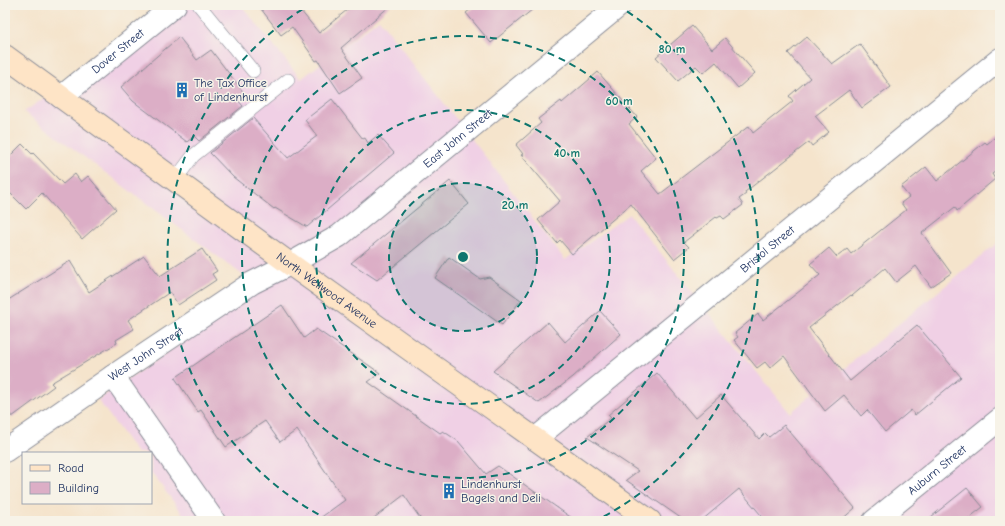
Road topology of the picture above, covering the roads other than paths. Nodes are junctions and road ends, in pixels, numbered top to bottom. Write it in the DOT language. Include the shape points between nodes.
graph roads {
  1 [pos="176,5"];
  2 [pos="199,5"];
  3 [pos="620,5"];
  4 [pos="5,56"];
  5 [pos="1000,59"];
  6 [pos="253,71"];
  7 [pos="288,80"];
  8 [pos="61,97"];
  9 [pos="174,180"];
  10 [pos="290,264"];
  11 [pos="113,376"];
  12 [pos="1000,419"];
  13 [pos="535,439"];
  14 [pos="7,445"];
  15 [pos="214,521"];
  16 [pos="650,521"];
  17 [pos="874,521"];
  1 -- 8 [label="street, Dover Street"];
  2 -- 6 [label="lane"];
  3 -- 10 [label="street, East John Street" via="339,236"];
  4 -- 8 [label="main road, North Wellwood Avenue"];
  5 -- 13 [label="street, Bristol Street"];
  7 -- 9 [label="lane" via="193,156"];
  8 -- 9 [label="main road, North Wellwood Avenue"];
  9 -- 10 [label="main road, North Wellwood Avenue"];
  10 -- 11 [label="street, West John Street" via="252,283"];
  10 -- 13 [label="main road, North Wellwood Avenue"];
  11 -- 14 [label="street, West John Street"];
  11 -- 15 [label="street"];
  12 -- 17 [label="street, Auburn Street"];
  13 -- 16 [label="main road, North Wellwood Avenue"];
}
